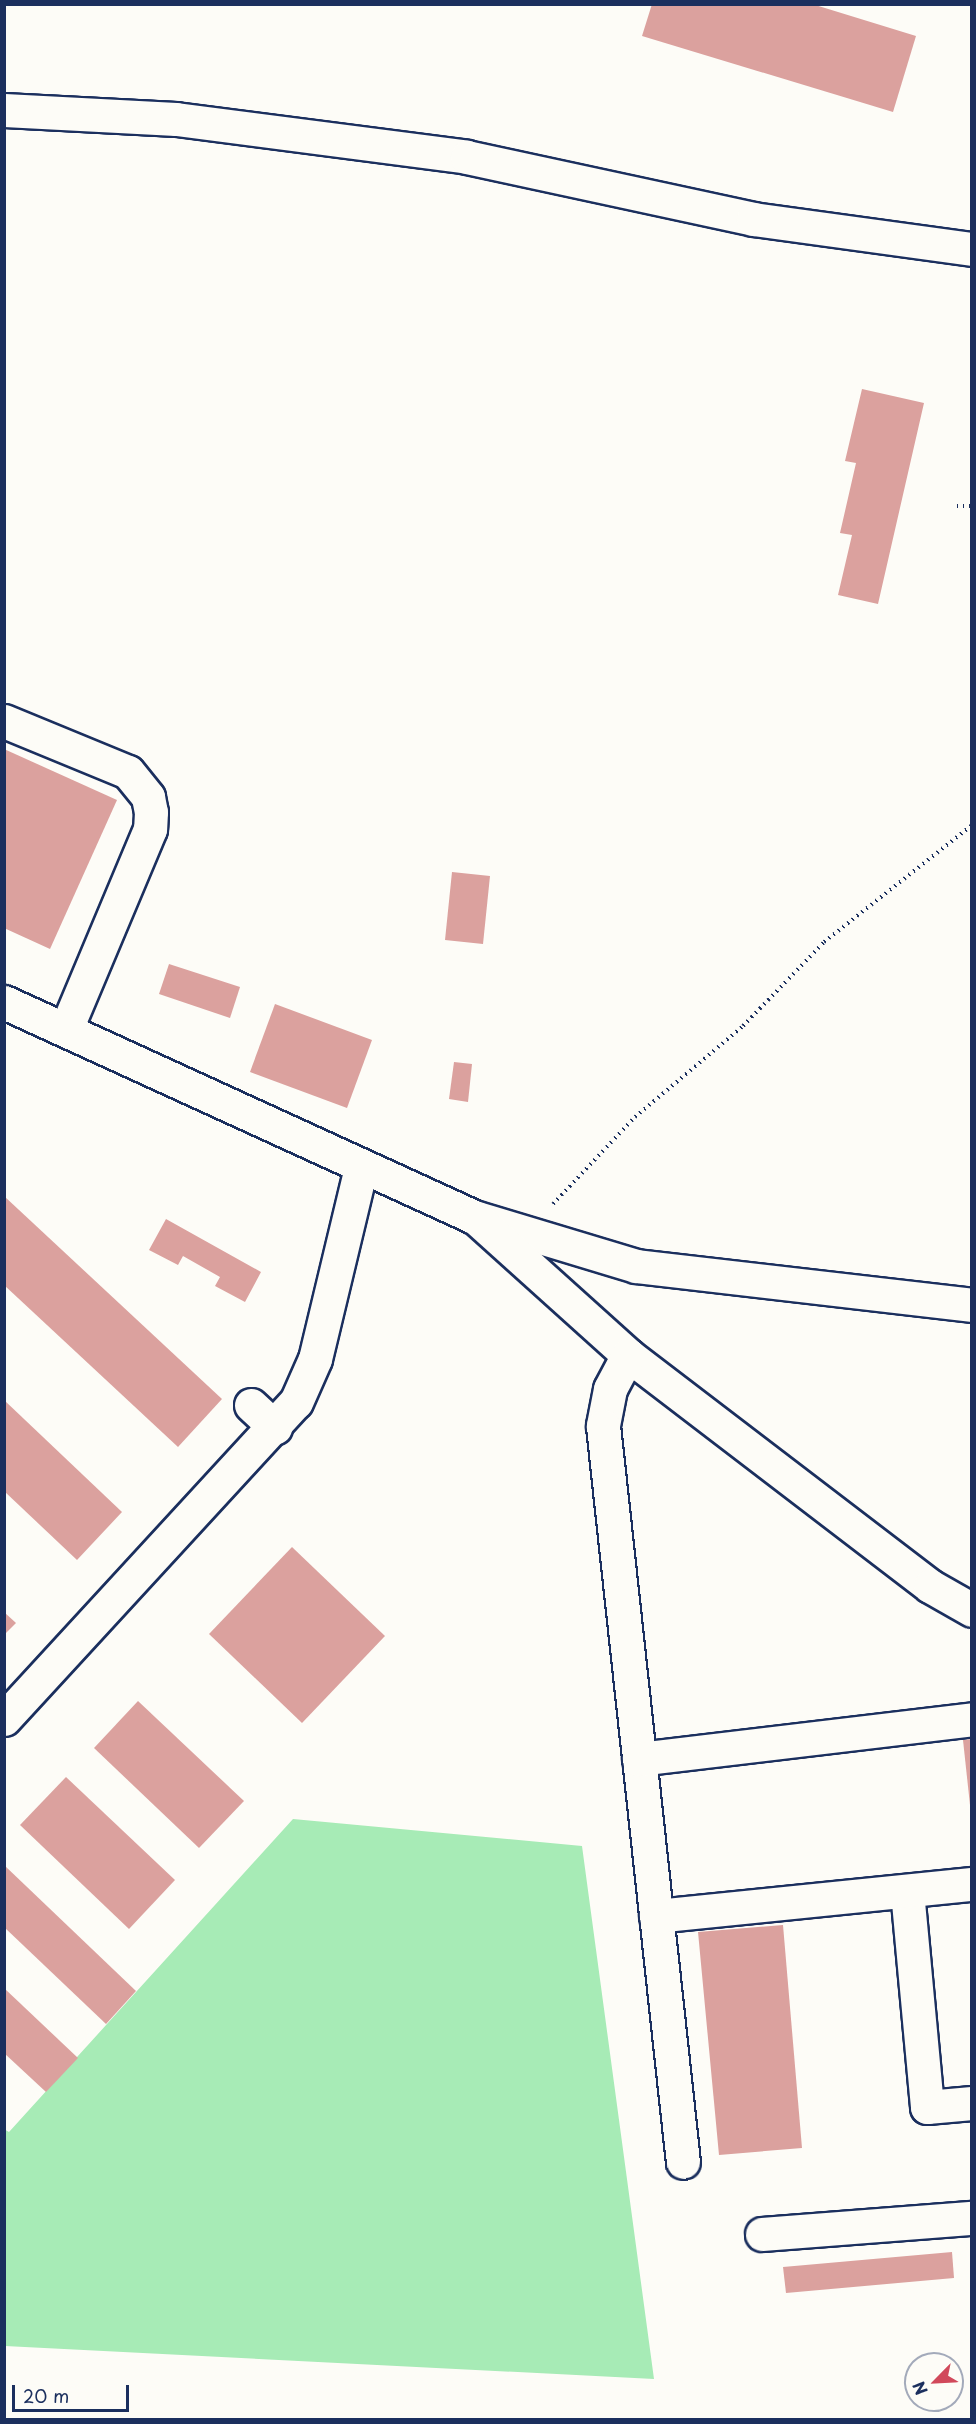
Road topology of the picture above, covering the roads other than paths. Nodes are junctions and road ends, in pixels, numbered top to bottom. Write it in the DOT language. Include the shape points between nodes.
graph roads {
  1 [pos="4,110"];
  2 [pos="972,249"];
  3 [pos="4,721"];
  4 [pos="4,1002"];
  5 [pos="66,1029"];
  6 [pos="361,1167"];
  7 [pos="474,1217"];
  8 [pos="972,1305"];
  9 [pos="628,1355"];
  10 [pos="251,1405"];
  11 [pos="275,1427"];
  12 [pos="972,1610"];
  13 [pos="4,1719"];
  14 [pos="972,1719"];
  15 [pos="639,1759"];
  16 [pos="972,1884"];
  17 [pos="907,1891"];
  18 [pos="656,1916"];
  19 [pos="972,2103"];
  20 [pos="683,2162"];
  21 [pos="972,2218"];
  22 [pos="762,2234"];
  1 -- 2 [label="street" via="176,119 467,157 753,219"];
  3 -- 5 [label="street" via="128,772 144,790 151,812 150,828"];
  4 -- 5 [label="street"];
  5 -- 6 [label="street"];
  6 -- 7 [label="street"];
  6 -- 11 [label="street" via="315,1359 296,1402"];
  7 -- 8 [label="street" via="531,1230 636,1266"];
  7 -- 9 [label="street"];
  9 -- 12 [label="street" via="930,1586"];
  9 -- 15 [label="street" via="610,1389 603,1426"];
  10 -- 11 [label="street"];
  11 -- 13 [label="street"];
  14 -- 15 [label="street"];
  15 -- 18 [label="street"];
  16 -- 17 [label="street"];
  17 -- 18 [label="street"];
  17 -- 19 [label="street" via="927,2107"];
  18 -- 20 [label="street"];
  21 -- 22 [label="street"];
}
